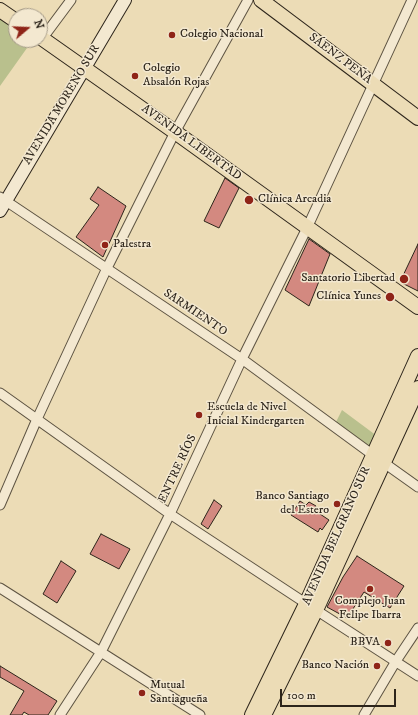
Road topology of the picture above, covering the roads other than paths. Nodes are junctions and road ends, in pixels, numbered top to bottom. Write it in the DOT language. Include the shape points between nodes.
graph roads {
  1 [pos="71,0"];
  2 [pos="125,0"];
  3 [pos="248,0"];
  4 [pos="262,0"];
  5 [pos="412,0"];
  6 [pos="48,29"];
  7 [pos="48,43"];
  8 [pos="84,68"];
  9 [pos="373,84"];
  10 [pos="418,118"];
  11 [pos="175,132"];
  12 [pos="2,203"];
  13 [pos="307,228"];
  14 [pos="107,268"];
  15 [pos="418,307"];
  16 [pos="418,356"];
  17 [pos="242,359"];
  18 [pos="418,388"];
  19 [pos="0,393"];
  20 [pos="37,419"];
  21 [pos="378,459"];
  22 [pos="418,487"];
  23 [pos="0,505"];
  24 [pos="170,514"];
  25 [pos="0,588"];
  26 [pos="311,607"];
  27 [pos="418,628"];
  28 [pos="101,652"];
  29 [pos="396,661"];
  30 [pos="418,676"];
  31 [pos="60,715"];
  32 [pos="200,715"];
  33 [pos="252,715"];
  34 [pos="264,715"];
  35 [pos="364,715"];
  1 -- 6 [label="street"];
  2 -- 8 [label="street, AVENIDA MORENO SUR"];
  3 -- 11 [label="street"];
  4 -- 9 [label="main road, SÁENZ PEÑA"];
  5 -- 9 [label="street, ENTRE RÍOS"];
  7 -- 8 [label="main road, AVENIDA LIBERTAD"];
  8 -- 11 [label="main road, AVENIDA LIBERTAD"];
  8 -- 12 [label="street, AVENIDA MORENO SUR"];
  9 -- 10 [label="main road, SÁENZ PEÑA"];
  9 -- 13 [label="street, ENTRE RÍOS"];
  11 -- 13 [label="main road, AVENIDA LIBERTAD"];
  11 -- 14 [label="street"];
  12 -- 14 [label="street, SARMIENTO"];
  13 -- 15 [label="main road, AVENIDA LIBERTAD"];
  13 -- 17 [label="street, ENTRE RÍOS"];
  14 -- 17 [label="street, SARMIENTO"];
  14 -- 20 [label="street"];
  16 -- 21 [label="main road, AVENIDA BELGRANO SUR"];
  17 -- 21 [label="street, SARMIENTO"];
  17 -- 24 [label="street, ENTRE RÍOS"];
  18 -- 21 [label="main road, AVENIDA BELGRANO SUR"];
  19 -- 20 [label="street"];
  20 -- 23 [label="street"];
  20 -- 24 [label="street"];
  21 -- 22 [label="street, SARMIENTO"];
  21 -- 26 [label="main road, AVENIDA BELGRANO SUR"];
  24 -- 26 [label="street"];
  24 -- 28 [label="street, ENTRE RÍOS"];
  25 -- 28 [label="street"];
  26 -- 29 [label="street"];
  26 -- 33 [label="main road, AVENIDA BELGRANO SUR"];
  26 -- 34 [label="main road, AVENIDA BELGRANO SUR"];
  27 -- 29 [label="street"];
  28 -- 31 [label="street, ENTRE RÍOS"];
  28 -- 32 [label="street"];
  29 -- 30 [label="street"];
  29 -- 35 [label="street"];
}
